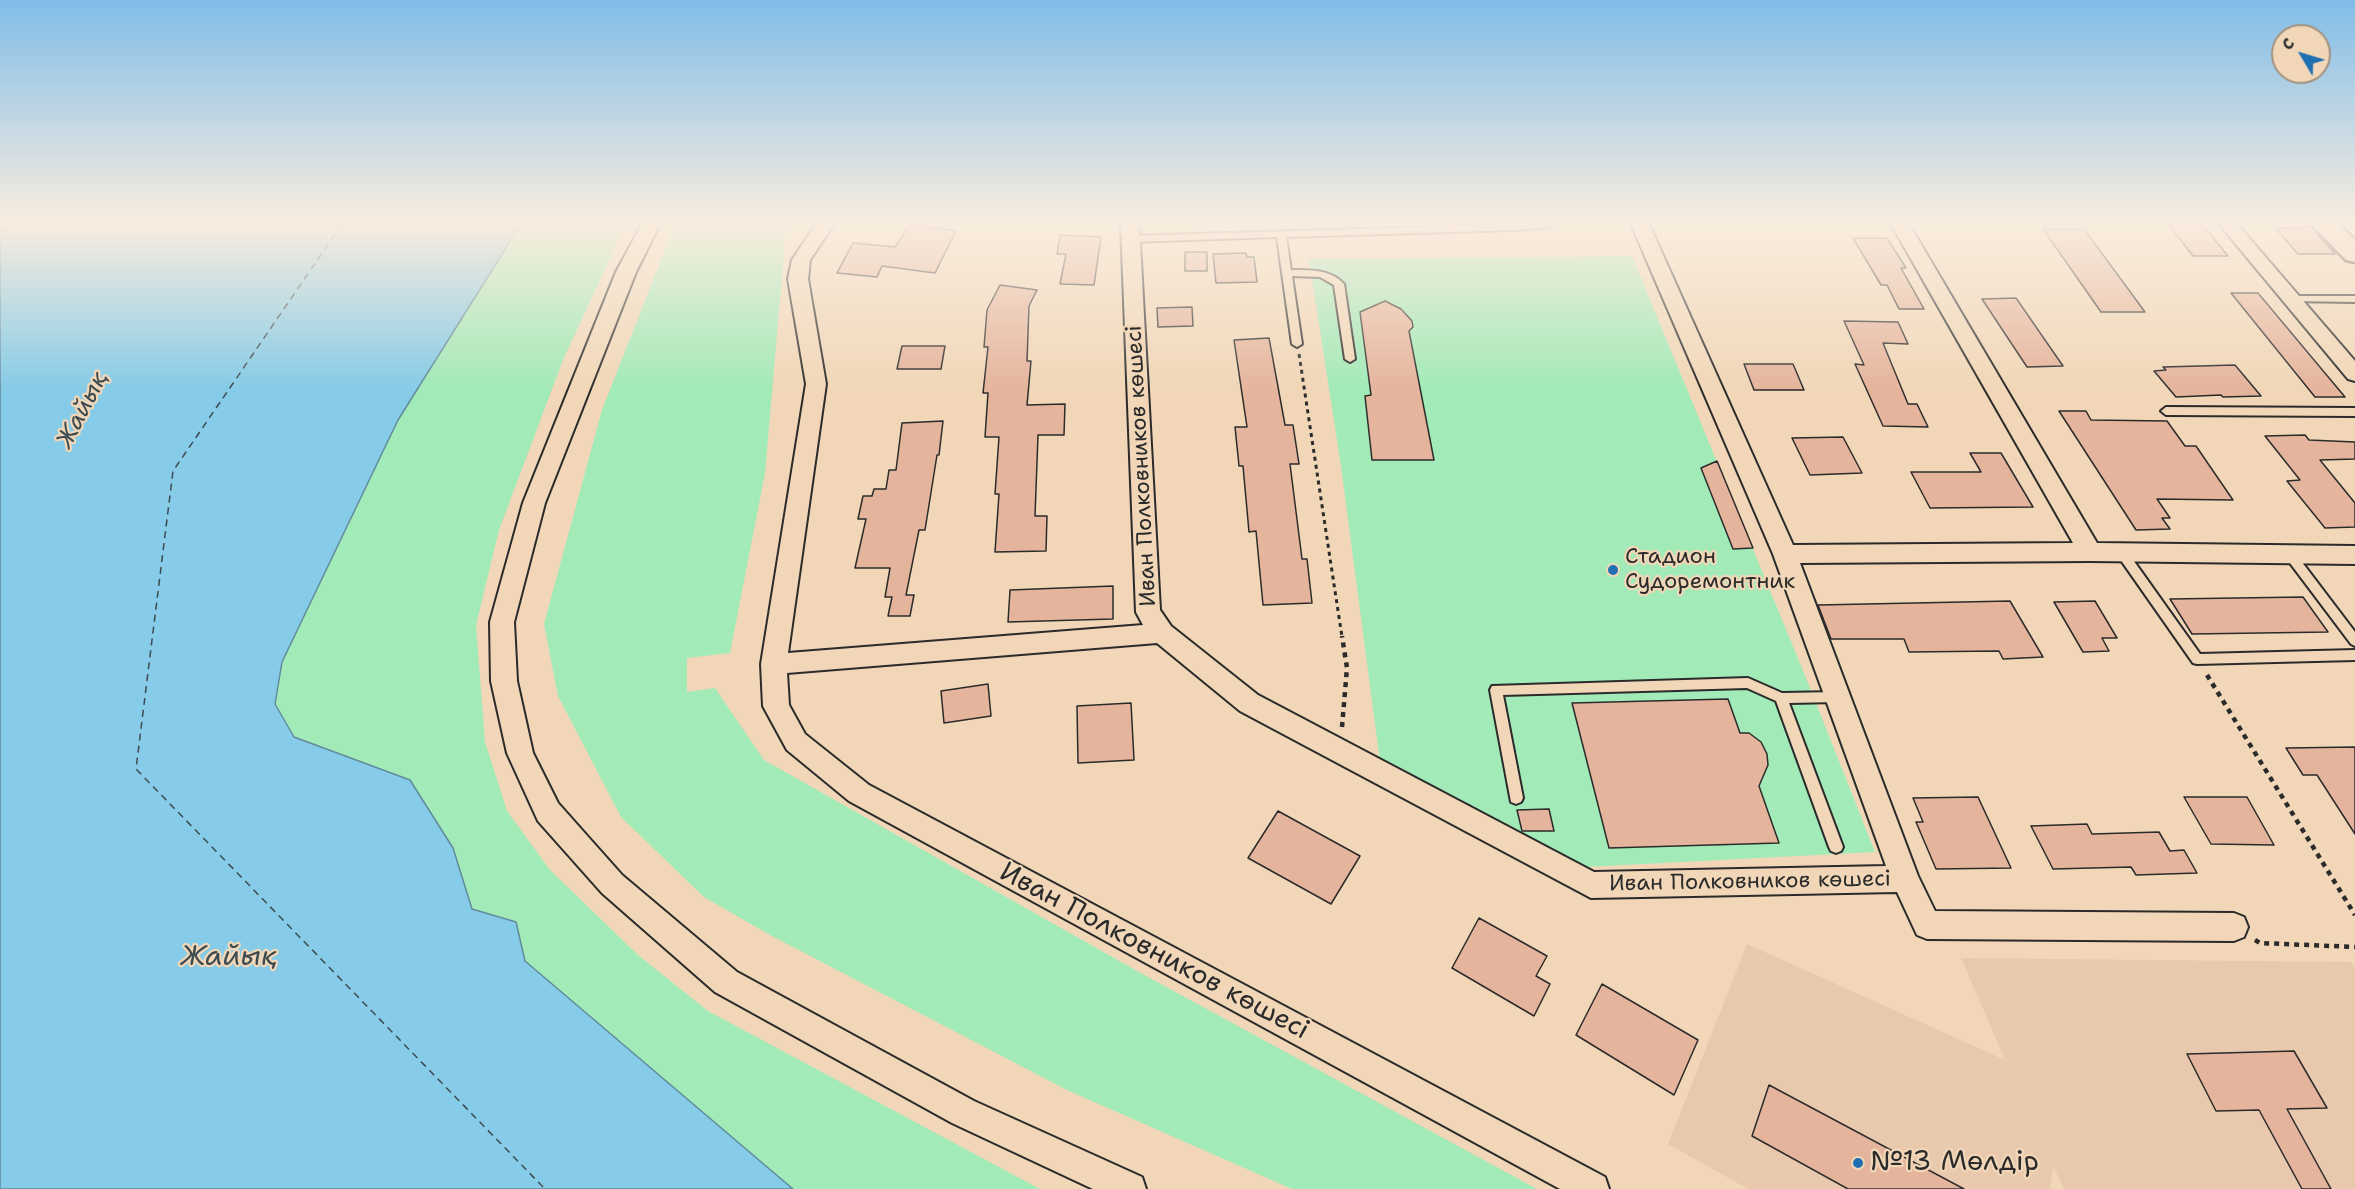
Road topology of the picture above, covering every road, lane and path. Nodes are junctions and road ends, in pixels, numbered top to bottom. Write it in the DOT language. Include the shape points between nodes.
graph roads {
  1 [pos="623,279"];
  2 [pos="798,279"];
  3 [pos="1132,279"];
  4 [pos="1289,279"];
  5 [pos="1334,279"];
  6 [pos="1664,279"];
  7 [pos="1932,279"];
  8 [pos="2275,279"];
  9 [pos="2291,299"];
  10 [pos="2355,299"];
  11 [pos="1297,344"];
  12 [pos="1350,359"];
  13 [pos="2355,374"];
  14 [pos="2166,411"];
  15 [pos="2355,412"];
  16 [pos="2090,552"];
  17 [pos="2122,553"];
  18 [pos="1785,554"];
  19 [pos="2355,555"];
  20 [pos="2291,556"];
  21 [pos="1162,633"];
  22 [pos="2355,641"];
  23 [pos="2355,655"];
  24 [pos="2197,659"];
  25 [pos="774,664"];
  26 [pos="1838,697"];
  27 [pos="1781,698"];
  28 [pos="1340,752"];
  29 [pos="1516,798"];
  30 [pos="1836,847"];
  31 [pos="1905,879"];
  32 [pos="2355,915"];
  33 [pos="2234,927"];
  34 [pos="2355,947"];
  35 [pos="1130,1189"];
  36 [pos="1593,1189"];
  1 -- 35 [label="street" via="534,503 502,622 504,681 520,753 548,812 612,884 726,982 963,1112"];
  2 -- 25 [label="street, Иван Полковников көшесі" via="816,384"];
  3 -- 21 [label="street, Иван Полковников көшесі" via="1148,612"];
  4 -- 11 [label="lane"];
  5 -- 12 [label="lane" via="1339,284"];
  6 -- 18 [label="street"];
  7 -- 16 [label="street"];
  8 -- 9 [label="street"];
  9 -- 10 [label="lane"];
  9 -- 13 [label="street"];
  11 -- 28 [label="path" via="1347,668"];
  14 -- 15 [label="lane"];
  16 -- 17 [label="street"];
  16 -- 18 [label="street"];
  17 -- 20 [label="street"];
  17 -- 24 [label="lane"];
  18 -- 26 [label="street"];
  19 -- 20 [label="street"];
  20 -- 22 [label="lane"];
  21 -- 25 [label="street, Иван Полковников көшесі"];
  21 -- 28 [label="street, Иван Полковников көшесі" via="1249,704"];
  23 -- 24 [label="lane"];
  24 -- 32 [label="path"];
  25 -- 36 [label="street, Иван Полковников көшесі" via="776,705 796,742 859,793"];
  26 -- 27 [label="lane"];
  26 -- 31 [label="street"];
  27 -- 29 [label="lane" via="1748,683 1496,690"];
  27 -- 30 [label="lane"];
  28 -- 31 [label="street, Иван Полковников көшесі" via="1591,885"];
  31 -- 33 [label="street" via="1927,925"];
  33 -- 34 [label="path" via="2260,943"];
}
